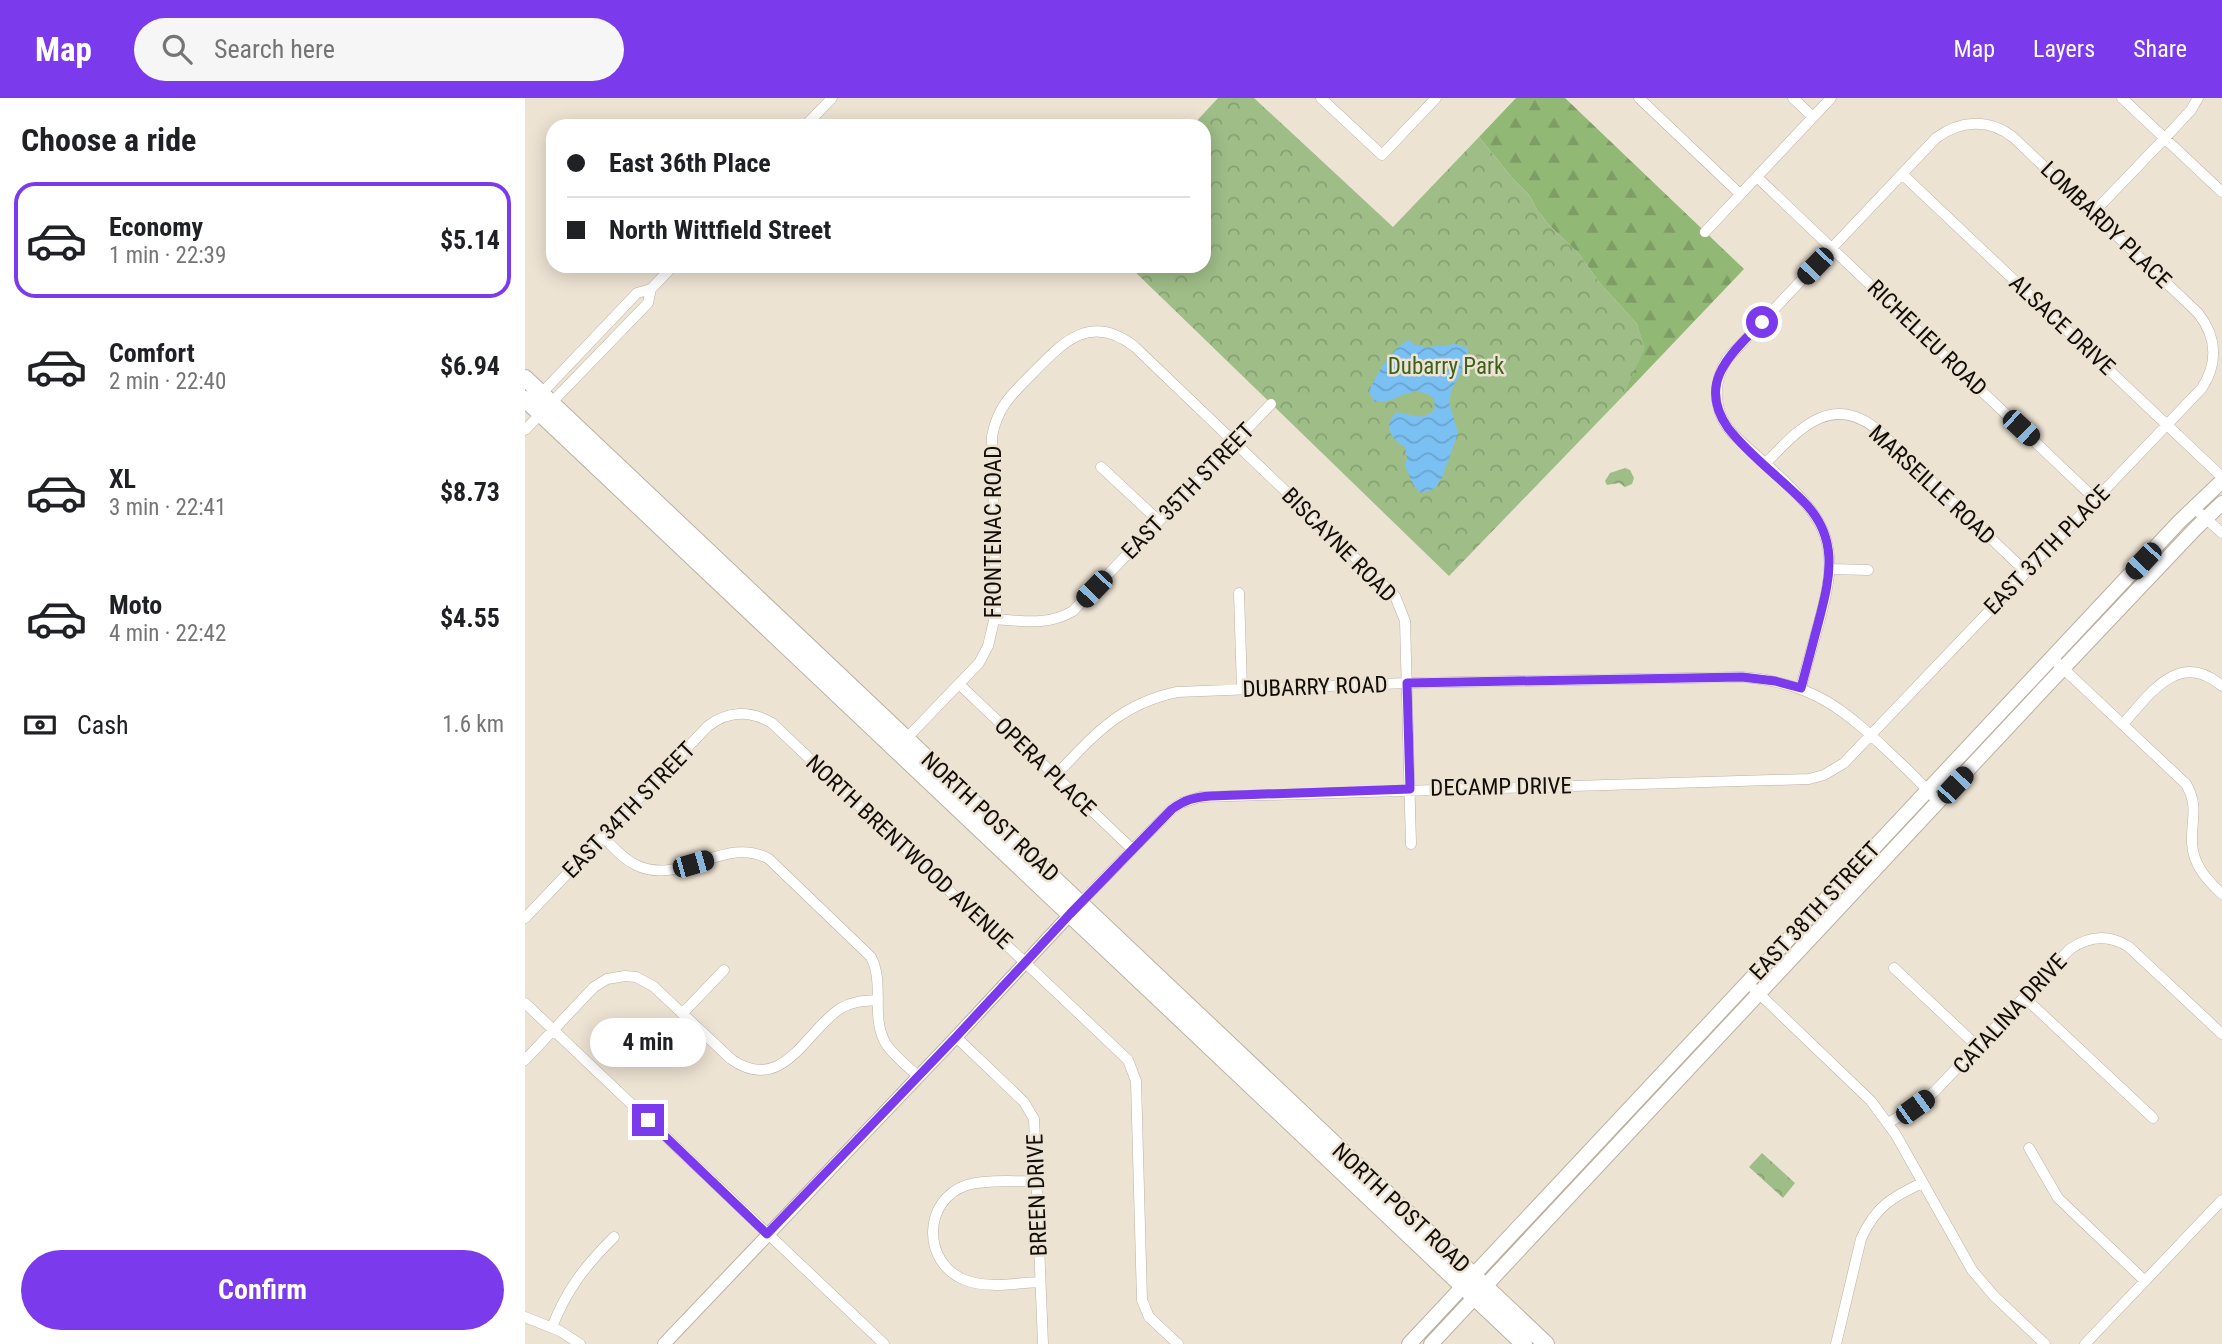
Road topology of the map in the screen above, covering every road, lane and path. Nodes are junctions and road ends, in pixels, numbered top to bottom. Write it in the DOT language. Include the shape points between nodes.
graph roads {
  1 [pos="832,98"];
  2 [pos="1321,98"];
  3 [pos="1436,98"];
  4 [pos="1639,98"];
  5 [pos="1793,98"];
  6 [pos="1831,98"];
  7 [pos="2122,98"];
  8 [pos="2198,98"];
  9 [pos="1813,117"];
  10 [pos="812,119"];
  11 [pos="2165,138"];
  12 [pos="1902,174"];
  13 [pos="1757,177"];
  14 [pos="2222,192"];
  15 [pos="1740,194"];
  16 [pos="2093,213"];
  17 [pos="1705,232"];
  18 [pos="1832,248"];
  19 [pos="666,273"];
  20 [pos="1098,332"];
  21 [pos="2213,360"];
  22 [pos="525,378"];
  23 [pos="536,404"];
  24 [pos="1271,404"];
  25 [pos="2167,425"];
  26 [pos="525,430"];
  27 [pos="1234,443"];
  28 [pos="1765,464"];
  29 [pos="1101,467"];
  30 [pos="2222,479"];
  31 [pos="2096,499"];
  32 [pos="2222,503"];
  33 [pos="2194,508"];
  34 [pos="2206,518"];
  35 [pos="1159,522"];
  36 [pos="2222,533"];
  37 [pos="1830,569"];
  38 [pos="1868,570"];
  39 [pos="2026,572"];
  40 [pos="1239,593"];
  41 [pos="995,619"];
  42 [pos="2052,658"];
  43 [pos="2063,669"];
  44 [pos="1407,683"];
  45 [pos="959,684"];
  46 [pos="2222,686"];
  47 [pos="1801,688"];
  48 [pos="1242,689"];
  49 [pos="740,713"];
  50 [pos="2123,724"];
  51 [pos="1871,735"];
  52 [pos="901,744"];
  53 [pos="1055,776"];
  54 [pos="1410,789"];
  55 [pos="1933,796"];
  56 [pos="603,837"];
  57 [pos="1411,844"];
  58 [pos="1132,849"];
  59 [pos="2222,894"];
  60 [pos="1075,908"];
  61 [pos="525,918"];
  62 [pos="1025,962"];
  63 [pos="1894,968"];
  64 [pos="724,970"];
  65 [pos="1748,983"];
  66 [pos="1759,993"];
  67 [pos="2024,997"];
  68 [pos="878,1000"];
  69 [pos="525,1003"];
  70 [pos="683,1013"];
  71 [pos="553,1030"];
  72 [pos="2222,1034"];
  73 [pos="956,1037"];
  74 [pos="1978,1047"];
  75 [pos="525,1060"];
  76 [pos="918,1076"];
  77 [pos="2153,1118"];
  78 [pos="1888,1123"];
  79 [pos="2029,1148"];
  80 [pos="1037,1181"];
  81 [pos="1922,1182"];
  82 [pos="2222,1200"];
  83 [pos="767,1234"];
  84 [pos="614,1237"];
  85 [pos="2145,1281"];
  86 [pos="1040,1282"];
  87 [pos="1474,1286"];
  88 [pos="525,1317"];
  89 [pos="552,1327"];
  90 [pos="580,1344"];
  91 [pos="664,1344"];
  92 [pos="884,1344"];
  93 [pos="1043,1344"];
  94 [pos="1178,1344"];
  95 [pos="1409,1344"];
  96 [pos="1430,1344"];
  97 [pos="1524,1344"];
  98 [pos="1546,1344"];
  99 [pos="1836,1344"];
  100 [pos="2045,1344"];
  101 [pos="2085,1344"];
  1 -- 10 [label="street"];
  2 -- 3 [label="street" via="1382,155"];
  4 -- 15 [label="street"];
  5 -- 9 [label="street"];
  6 -- 9 [label="street"];
  7 -- 11 [label="street"];
  8 -- 11 [label="street"];
  9 -- 13 [label="street"];
  11 -- 14 [label="street"];
  11 -- 16 [label="street"];
  12 -- 16 [label="street, LOMBARDY PLACE" via="1935,138 1966,124 1985,124 2010,135"];
  12 -- 18 [label="street"];
  12 -- 25 [label="street, ALSACE DRIVE"];
  13 -- 15 [label="street"];
  13 -- 18 [label="street, RICHELIEU ROAD"];
  15 -- 17 [label="street"];
  16 -- 21 [label="street, LOMBARDY PLACE" via="2198,313 2210,333"];
  18 -- 28 [label="street" via="1721,368 1717,407 1733,434"];
  18 -- 31 [label="street, RICHELIEU ROAD"];
  19 -- 23 [label="street" via="651,289 637,293"];
  20 -- 27 [label="street, BISCAYNE ROAD" via="1131,345"];
  20 -- 41 [label="street, FRONTENAC ROAD" via="1078,335 1061,345 1006,401 996,418 992,436"];
  21 -- 25 [label="street, EAST 37TH PLACE" via="2204,385"];
  22 -- 23 [label="main road, NORTH POST ROAD"];
  23 -- 26 [label="street"];
  23 -- 52 [label="main road, NORTH POST ROAD"];
  24 -- 27 [label="street, EAST 35TH STREET"];
  25 -- 30 [label="street, ALSACE DRIVE"];
  25 -- 31 [label="street, EAST 37TH PLACE"];
  27 -- 35 [label="street, EAST 35TH STREET"];
  27 -- 44 [label="street, BISCAYNE ROAD" via="1399,602 1405,621"];
  28 -- 37 [label="street" via="1817,518 1829,547"];
  28 -- 39 [label="street, MARSEILLE ROAD" via="1812,420 1835,415 1861,419"];
  29 -- 35 [label="street"];
  30 -- 33 [label="main road, EAST 38TH STREET"];
  31 -- 39 [label="street, EAST 37TH PLACE"];
  32 -- 34 [label="main road, EAST 38TH STREET"];
  33 -- 34 [label="street"];
  33 -- 42 [label="main road, EAST 38TH STREET"];
  34 -- 36 [label="street"];
  34 -- 43 [label="main road, EAST 38TH STREET"];
  35 -- 41 [label="street, EAST 35TH STREET" via="1069,613 1040,622"];
  37 -- 38 [label="street"];
  37 -- 47 [label="street"];
  39 -- 51 [label="street, EAST 37TH PLACE"];
  40 -- 48 [label="street"];
  41 -- 45 [label="street, FRONTENAC ROAD" via="983,656"];
  42 -- 43 [label="street"];
  42 -- 55 [label="main road, EAST 38TH STREET"];
  43 -- 50 [label="street"];
  43 -- 55 [label="main road, EAST 38TH STREET"];
  44 -- 47 [label="street, DUBARRY ROAD" via="1742,677"];
  44 -- 48 [label="street, DUBARRY ROAD"];
  44 -- 54 [label="street, BISCAYNE ROAD"];
  45 -- 52 [label="street, FRONTENAC ROAD"];
  45 -- 53 [label="street, OPERA PLACE"];
  46 -- 50 [label="street" via="2201,674 2171,676"];
  47 -- 51 [label="street, DUBARRY ROAD" via="1835,705"];
  48 -- 53 [label="street, DUBARRY ROAD" via="1177,692 1140,703 1099,730"];
  49 -- 56 [label="street, EAST 34TH STREET" via="708,726"];
  49 -- 62 [label="street, NORTH BRENTWOOD AVENUE" via="775,726"];
  50 -- 59 [label="street" via="2186,784 2195,806 2195,857 2205,878"];
  51 -- 54 [label="street, DECAMP DRIVE" via="1841,766 1809,779"];
  51 -- 55 [label="street, DUBARRY ROAD"];
  52 -- 60 [label="main road, NORTH POST ROAD"];
  53 -- 58 [label="street, OPERA PLACE"];
  54 -- 57 [label="street, BISCAYNE ROAD"];
  54 -- 58 [label="street, DECAMP DRIVE" via="1192,798 1172,809"];
  55 -- 65 [label="main road, EAST 38TH STREET"];
  55 -- 66 [label="main road, EAST 38TH STREET"];
  56 -- 61 [label="street, EAST 34TH STREET"];
  56 -- 68 [label="street" via="629,861 653,871 738,851 766,857 869,953 877,974"];
  58 -- 60 [label="street, DECAMP DRIVE"];
  60 -- 62 [label="street"];
  60 -- 87 [label="main road, NORTH POST ROAD"];
  62 -- 73 [label="street"];
  62 -- 94 [label="street, NORTH BRENTWOOD AVENUE" via="1123,1054 1133,1070 1142,1300 1150,1317"];
  63 -- 74 [label="street"];
  64 -- 70 [label="street"];
  65 -- 66 [label="street"];
  65 -- 87 [label="main road, EAST 38TH STREET"];
  66 -- 78 [label="street" via="1858,1086"];
  66 -- 87 [label="main road, EAST 38TH STREET"];
  67 -- 72 [label="street, CATALINA DRIVE" via="2070,949 2087,940 2111,938 2129,947"];
  67 -- 74 [label="street, CATALINA DRIVE"];
  67 -- 77 [label="street"];
  68 -- 70 [label="street" via="841,1008 791,1058 764,1070 734,1061"];
  68 -- 76 [label="street" via="885,1042"];
  69 -- 71 [label="street"];
  70 -- 71 [label="street" via="653,986 636,977 618,976 600,983"];
  71 -- 75 [label="street"];
  71 -- 83 [label="street"];
  73 -- 76 [label="street"];
  73 -- 80 [label="street, BREEN DRIVE" via="1030,1110"];
  74 -- 78 [label="street, CATALINA DRIVE" via="1927,1098"];
  76 -- 83 [label="street"];
  78 -- 81 [label="street"];
  79 -- 85 [label="street" via="2058,1198"];
  80 -- 86 [label="street, BREEN DRIVE"];
  80 -- 86 [label="street" via="964,1186 941,1204 932,1233 941,1261 965,1280"];
  81 -- 99 [label="street" via="1888,1201 1866,1228"];
  81 -- 100 [label="street" via="1976,1276"];
  82 -- 85 [label="street"];
  83 -- 91 [label="street"];
  83 -- 92 [label="street"];
  84 -- 89 [label="street" via="583,1269"];
  85 -- 101 [label="street"];
  86 -- 93 [label="street, BREEN DRIVE"];
  87 -- 95 [label="main road, EAST 38TH STREET"];
  87 -- 96 [label="main road, EAST 38TH STREET"];
  87 -- 97 [label="main road, NORTH POST ROAD"];
  87 -- 98 [label="main road, NORTH POST ROAD"];
  88 -- 89 [label="street"];
  89 -- 90 [label="street"];
}
